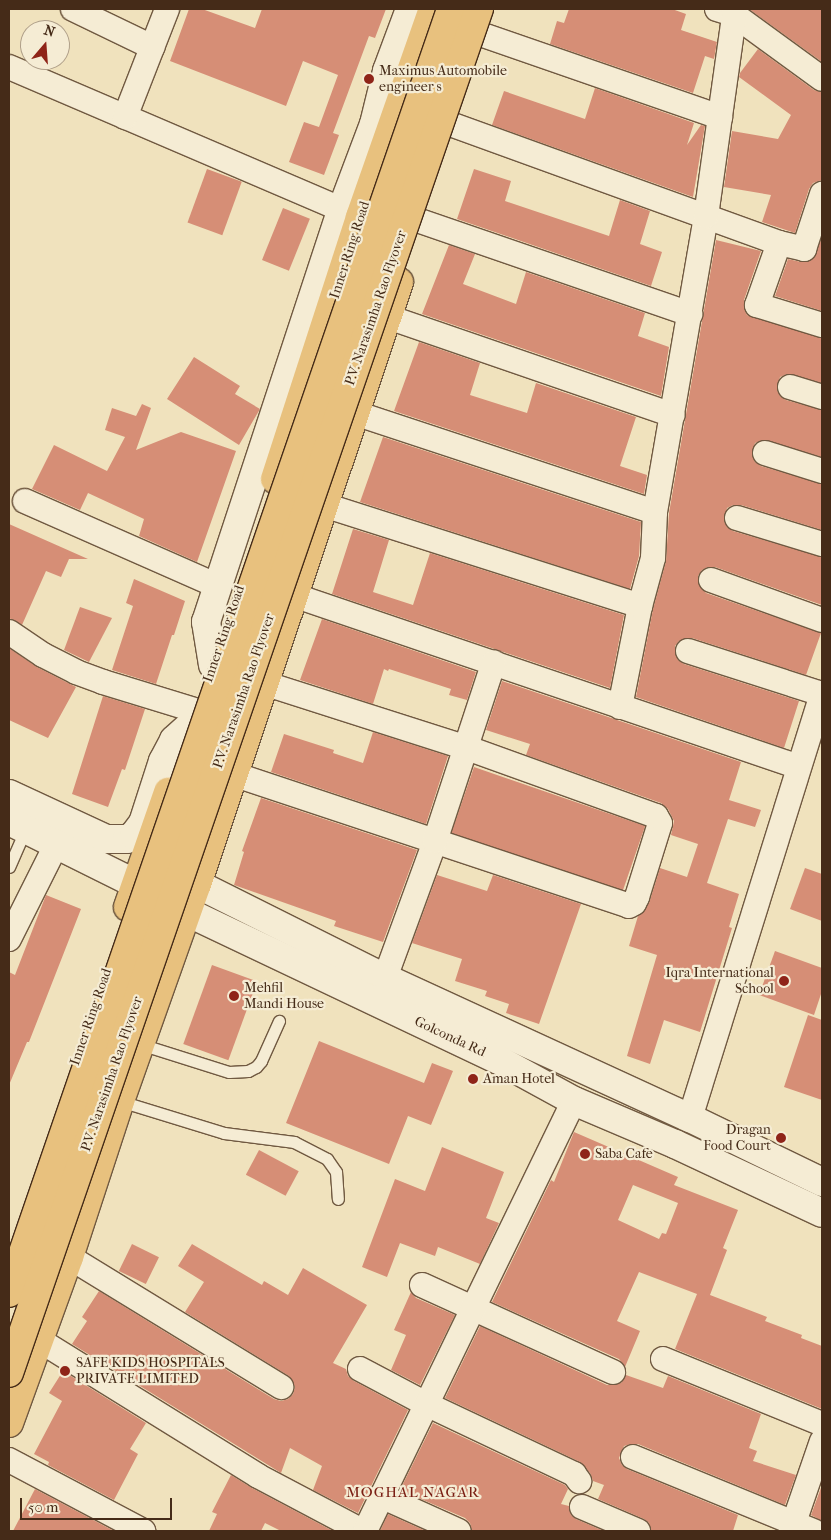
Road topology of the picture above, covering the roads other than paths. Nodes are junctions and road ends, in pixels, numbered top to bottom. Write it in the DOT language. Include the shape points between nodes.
graph roads {
  1 [pos="73,9"];
  2 [pos="167,9"];
  3 [pos="410,9"];
  4 [pos="433,9"];
  5 [pos="451,9"];
  6 [pos="492,9"];
  7 [pos="728,11"];
  8 [pos="481,22"];
  9 [pos="152,47"];
  10 [pos="9,66"];
  11 [pos="822,79"];
  12 [pos="125,117"];
  13 [pos="720,118"];
  14 [pos="452,125"];
  15 [pos="821,201"];
  16 [pos="351,213"];
  17 [pos="706,216"];
  18 [pos="420,221"];
  19 [pos="779,243"];
  20 [pos="690,314"];
  21 [pos="388,316"];
  22 [pos="822,325"];
  23 [pos="790,387"];
  24 [pos="822,397"];
  25 [pos="355,413"];
  26 [pos="673,415"];
  27 [pos="765,453"];
  28 [pos="822,471"];
  29 [pos="25,501"];
  30 [pos="324,505"];
  31 [pos="655,512"];
  32 [pos="737,518"];
  33 [pos="822,544"];
  34 [pos="711,580"];
  35 [pos="218,586"];
  36 [pos="293,595"];
  37 [pos="640,606"];
  38 [pos="822,620"];
  39 [pos="9,632"];
  40 [pos="688,651"];
  41 [pos="494,662"];
  42 [pos="213,665"];
  43 [pos="263,683"];
  44 [pos="822,694"];
  45 [pos="620,707"];
  46 [pos="195,717"];
  47 [pos="467,748"];
  48 [pos="799,767"];
  49 [pos="232,774"];
  50 [pos="9,794"];
  51 [pos="17,824"];
  52 [pos="435,841"];
  53 [pos="57,843"];
  54 [pos="9,866"];
  55 [pos="136,884"];
  56 [pos="197,884"];
  57 [pos="187,912"];
  58 [pos="9,939"];
  59 [pos="385,978"];
  60 [pos="279,1021"];
  61 [pos="138,1052"];
  62 [pos="66,1091"];
  63 [pos="574,1101"];
  64 [pos="118,1108"];
  65 [pos="690,1118"];
  66 [pos="822,1182"];
  67 [pos="338,1198"];
  68 [pos="822,1213"];
  69 [pos="69,1257"];
  70 [pos="9,1258"];
  71 [pos="422,1284"];
  72 [pos="9,1292"];
  73 [pos="472,1310"];
  74 [pos="39,1340"];
  75 [pos="663,1359"];
  76 [pos="360,1369"];
  77 [pos="613,1372"];
  78 [pos="9,1373"];
  79 [pos="280,1387"];
  80 [pos="426,1404"];
  81 [pos="9,1423"];
  82 [pos="822,1424"];
  83 [pos="822,1442"];
  84 [pos="633,1457"];
  85 [pos="9,1460"];
  86 [pos="579,1481"];
  87 [pos="381,1496"];
  88 [pos="582,1507"];
  89 [pos="799,1529"];
  90 [pos="143,1531"];
  91 [pos="363,1531"];
  92 [pos="459,1531"];
  93 [pos="638,1531"];
  1 -- 9 [label="street"];
  2 -- 9 [label="street"];
  3 -- 16 [label="main road" via="387,71"];
  4 -- 16 [label="main road, Inner Ring Road"];
  5 -- 72 [label="main road, P.V. Narasimha Rao Flyover, bridge"];
  6 -- 8 [label="main road"];
  7 -- 11 [label="street"];
  7 -- 13 [label="street"];
  8 -- 13 [label="street"];
  8 -- 14 [label="main road"];
  8 -- 78 [label="main road, P.V. Narasimha Rao Flyover, bridge"];
  9 -- 12 [label="street"];
  10 -- 12 [label="street"];
  12 -- 16 [label="street"];
  13 -- 17 [label="street"];
  14 -- 17 [label="street"];
  14 -- 18 [label="main road"];
  15 -- 19 [label="street" via="804,249"];
  16 -- 35 [label="main road"];
  16 -- 42 [label="main road, Inner Ring Road"];
  17 -- 19 [label="street"];
  17 -- 20 [label="street"];
  18 -- 20 [label="street"];
  18 -- 21 [label="main road"];
  19 -- 22 [label="street" via="756,305"];
  20 -- 26 [label="street"];
  21 -- 25 [label="main road"];
  21 -- 26 [label="street"];
  23 -- 24 [label="street"];
  25 -- 30 [label="main road"];
  25 -- 31 [label="street"];
  26 -- 31 [label="street"];
  27 -- 28 [label="street"];
  29 -- 35 [label="street"];
  30 -- 36 [label="main road"];
  30 -- 37 [label="street"];
  31 -- 37 [label="street" via="653,558"];
  32 -- 33 [label="street"];
  34 -- 38 [label="street"];
  35 -- 42 [label="main road" via="206,622"];
  36 -- 41 [label="street"];
  36 -- 43 [label="main road"];
  37 -- 45 [label="street"];
  39 -- 46 [label="street" via="76,672"];
  40 -- 44 [label="street"];
  41 -- 45 [label="street"];
  41 -- 47 [label="street"];
  42 -- 46 [label="main road, Inner Ring Road"];
  43 -- 47 [label="street"];
  43 -- 49 [label="main road"];
  44 -- 48 [label="street"];
  45 -- 48 [label="street"];
  46 -- 50 [label="main road" via="174,740 163,761 143,823 127,839 106,839"];
  46 -- 55 [label="main road, Inner Ring Road"];
  47 -- 52 [label="street"];
  47 -- 52 [label="street" via="656,816 660,823 637,897 628,906"];
  48 -- 65 [label="street"];
  49 -- 52 [label="street"];
  49 -- 56 [label="main road"];
  51 -- 53 [label="main road"];
  51 -- 54 [label="lane"];
  52 -- 59 [label="street"];
  53 -- 55 [label="main road"];
  53 -- 58 [label="street"];
  55 -- 62 [label="main road, Inner Ring Road"];
  56 -- 57 [label="main road"];
  56 -- 59 [label="main road, Golconda Rd"];
  57 -- 61 [label="main road"];
  57 -- 63 [label="main road, Golconda Rd" via="499,1060"];
  59 -- 65 [label="main road, Golconda Rd"];
  60 -- 61 [label="lane" via="261,1060 248,1072 229,1072"];
  61 -- 64 [label="main road"];
  62 -- 64 [label="main road"];
  62 -- 70 [label="main road, Inner Ring Road"];
  63 -- 68 [label="main road, Golconda Rd"];
  63 -- 73 [label="street"];
  64 -- 67 [label="lane" via="224,1133 294,1142 326,1159 336,1172"];
  64 -- 69 [label="main road"];
  65 -- 66 [label="main road, Golconda Rd"];
  69 -- 74 [label="main road"];
  69 -- 79 [label="street"];
  71 -- 73 [label="street"];
  73 -- 77 [label="street"];
  73 -- 80 [label="street"];
  74 -- 81 [label="main road"];
  74 -- 91 [label="street" via="258,1476"];
  75 -- 82 [label="street"];
  76 -- 80 [label="street"];
  80 -- 86 [label="street" via="574,1474"];
  80 -- 87 [label="street"];
  83 -- 89 [label="street"];
  84 -- 89 [label="street"];
  85 -- 90 [label="street"];
  87 -- 91 [label="street"];
  87 -- 92 [label="street"];
  88 -- 93 [label="street"];
}
